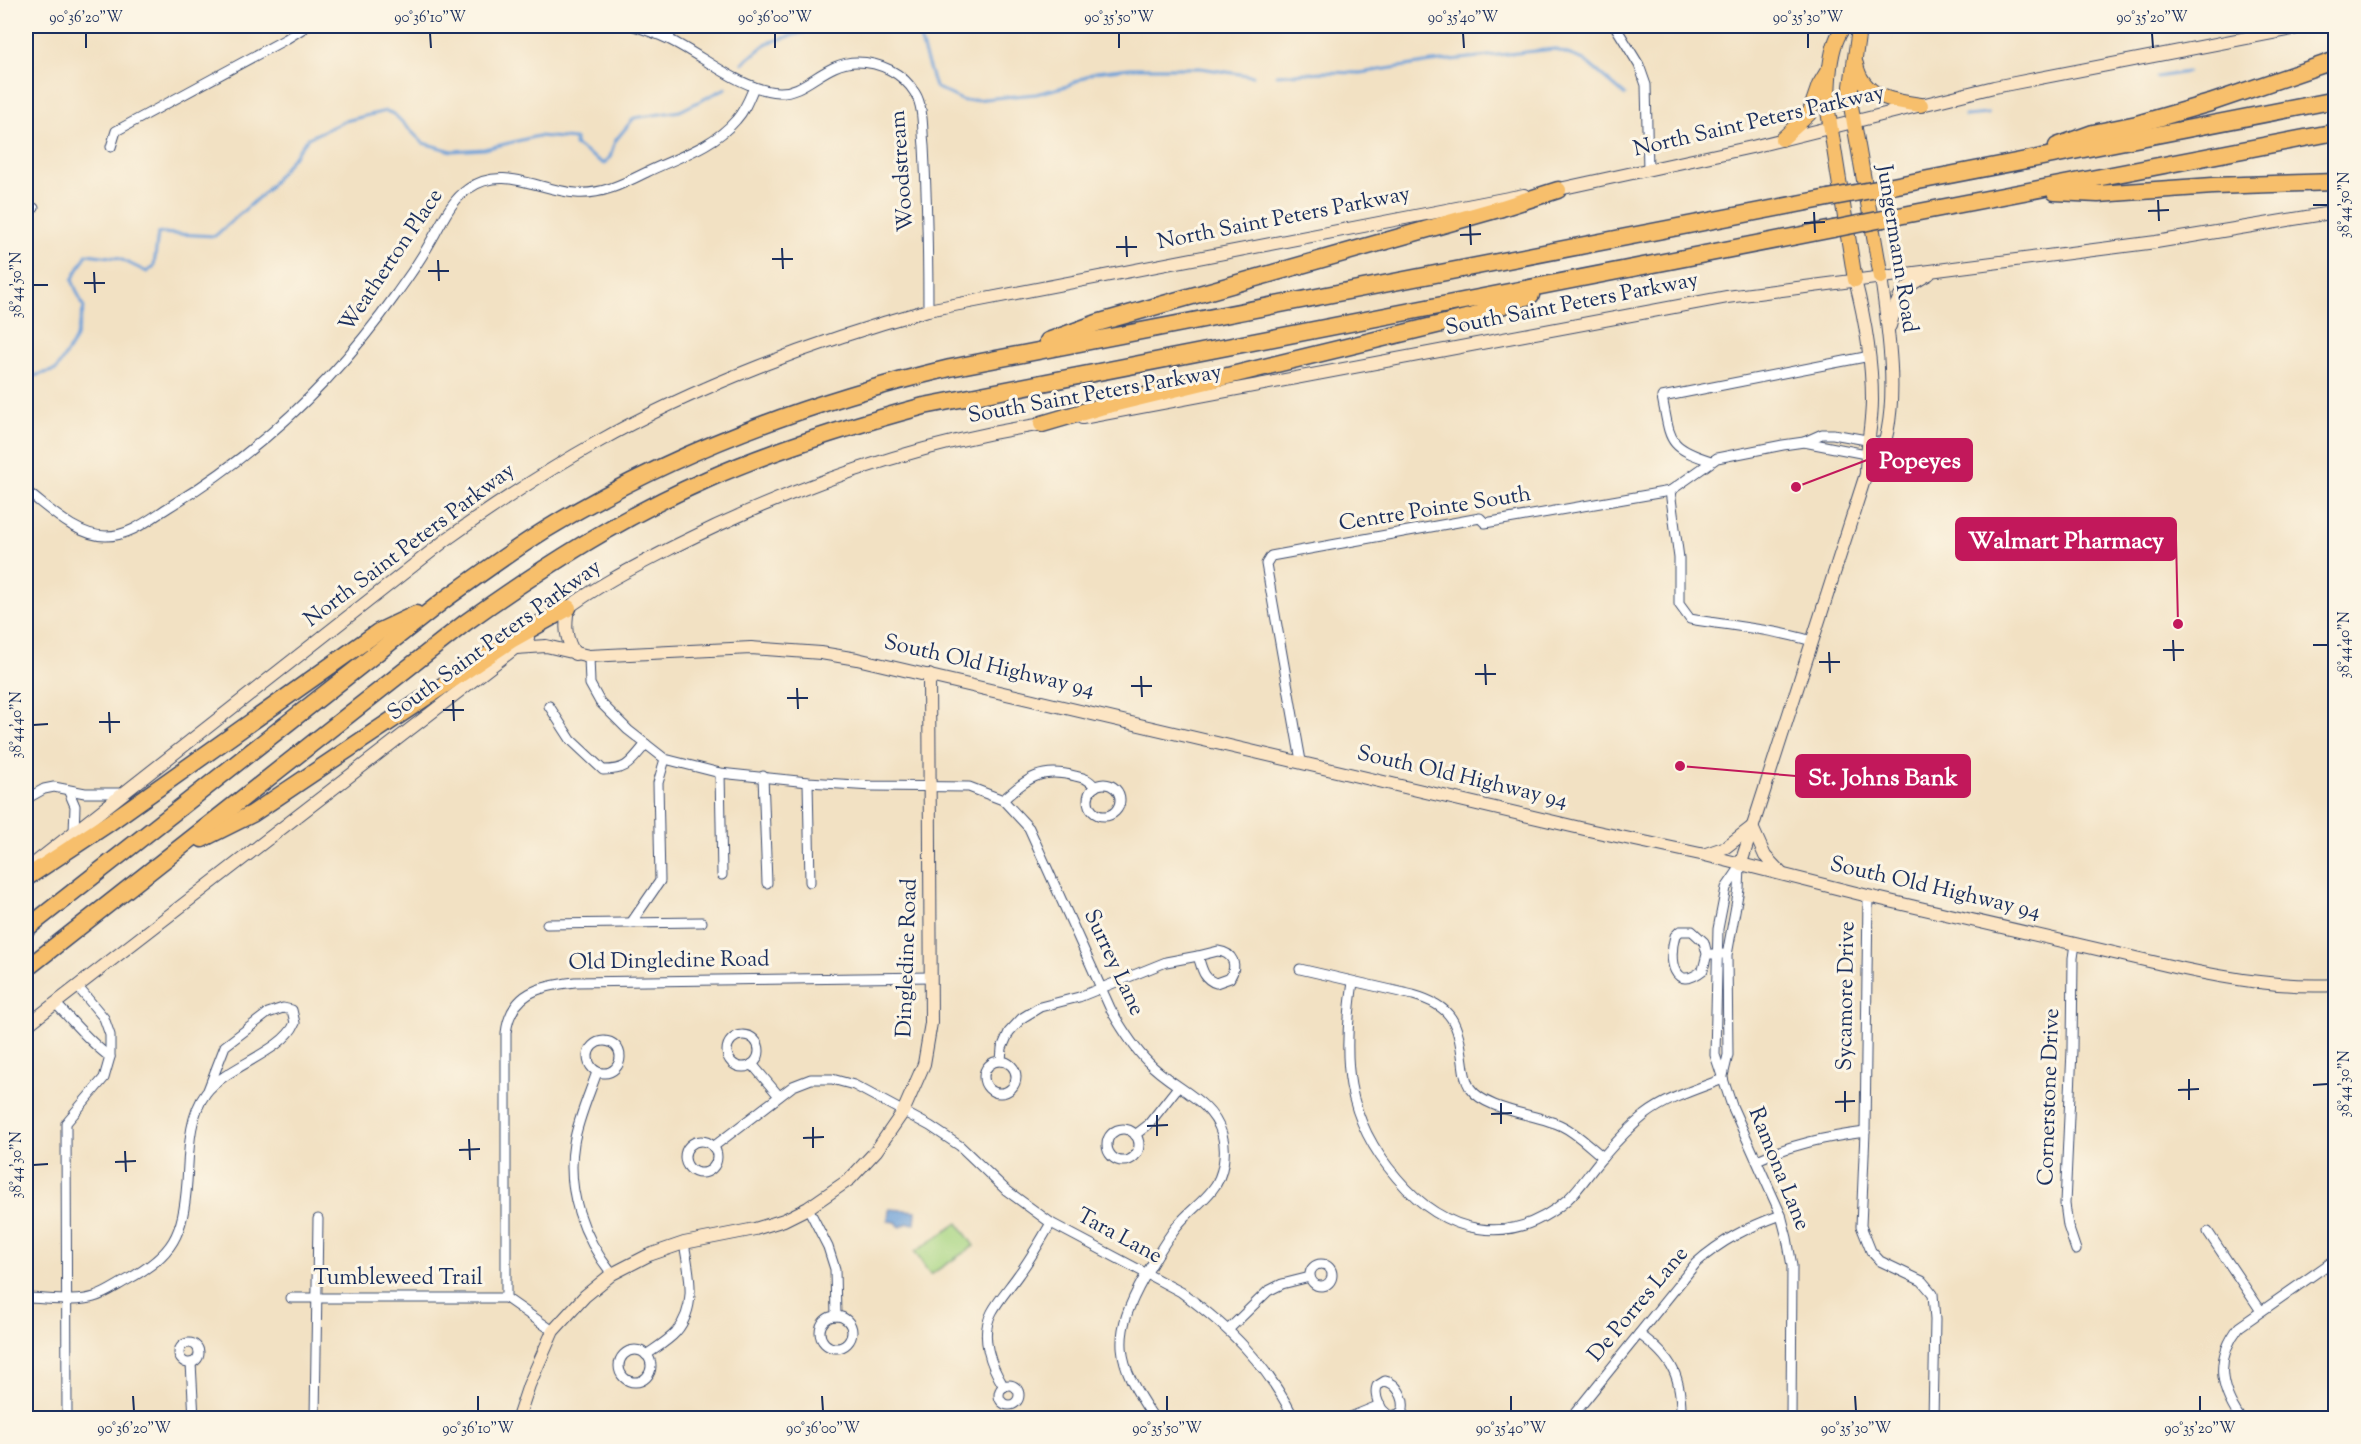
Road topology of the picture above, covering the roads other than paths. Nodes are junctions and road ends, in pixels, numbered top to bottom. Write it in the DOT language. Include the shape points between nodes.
graph roads {
  1 [pos="307,26"];
  2 [pos="634,26"];
  3 [pos="675,26"];
  4 [pos="1615,26"];
  5 [pos="1845,26"];
  6 [pos="1857,26"];
  7 [pos="2307,26"];
  8 [pos="2291,27"];
  9 [pos="668,38"];
  10 [pos="1854,55"];
  11 [pos="2336,60"];
  12 [pos="1830,66"];
  13 [pos="754,87"];
  14 [pos="2336,100"];
  15 [pos="1921,105"];
  16 [pos="1854,121"];
  17 [pos="1829,127"];
  18 [pos="2336,132"];
  19 [pos="1782,139"];
  20 [pos="111,147"];
  21 [pos="2008,163"];
  22 [pos="1648,170"];
  23 [pos="2336,182"];
  24 [pos="1558,190"];
  25 [pos="2027,191"];
  26 [pos="2336,212"];
  27 [pos="1935,271"];
  28 [pos="1881,277"];
  29 [pos="1575,279"];
  30 [pos="1855,280"];
  31 [pos="928,310"];
  32 [pos="1888,330"];
  33 [pos="1870,356"];
  34 [pos="1002,358"];
  35 [pos="1042,424"];
  36 [pos="1869,439"];
  37 [pos="1804,442"];
  38 [pos="1883,443"];
  39 [pos="1866,453"];
  40 [pos="1880,457"];
  41 [pos="1711,461"];
  42 [pos="1866,474"];
  43 [pos="26,491"];
  44 [pos="1670,491"];
  45 [pos="444,600"];
  46 [pos="568,608"];
  47 [pos="1812,641"];
  48 [pos="514,648"];
  49 [pos="575,654"];
  50 [pos="589,656"];
  51 [pos="929,675"];
  52 [pos="549,706"];
  53 [pos="646,744"];
  54 [pos="665,759"];
  55 [pos="1301,761"];
  56 [pos="720,773"];
  57 [pos="763,777"];
  58 [pos="808,782"];
  59 [pos="928,787"];
  60 [pos="1095,787"];
  61 [pos="69,792"];
  62 [pos="124,793"];
  63 [pos="26,799"];
  64 [pos="1003,800"];
  65 [pos="1752,827"];
  66 [pos="74,832"];
  67 [pos="171,854"];
  68 [pos="1705,855"];
  69 [pos="1740,866"];
  70 [pos="26,870"];
  71 [pos="1781,873"];
  72 [pos="722,875"];
  73 [pos="26,878"];
  74 [pos="810,882"];
  75 [pos="767,883"];
  76 [pos="1868,896"];
  77 [pos="702,922"];
  78 [pos="631,923"];
  79 [pos="547,924"];
  80 [pos="26,929"];
  81 [pos="2075,944"];
  82 [pos="1712,954"];
  83 [pos="1727,955"];
  84 [pos="1198,956"];
  85 [pos="26,969"];
  86 [pos="1300,969"];
  87 [pos="931,977"];
  88 [pos="1353,982"];
  89 [pos="2336,985"];
  90 [pos="77,986"];
  91 [pos="1101,989"];
  92 [pos="55,1003"];
  93 [pos="1715,1025"];
  94 [pos="1727,1025"];
  95 [pos="26,1026"];
  96 [pos="110,1058"];
  97 [pos="1001,1061"];
  98 [pos="752,1064"];
  99 [pos="597,1072"];
  100 [pos="1723,1078"];
  101 [pos="1178,1087"];
  102 [pos="208,1090"];
  103 [pos="779,1096"];
  104 [pos="903,1112"];
  105 [pos="1865,1132"];
  106 [pos="1135,1135"];
  107 [pos="713,1147"];
  108 [pos="1603,1157"];
  109 [pos="1757,1160"];
  110 [pos="808,1208"];
  111 [pos="1781,1215"];
  112 [pos="318,1219"];
  113 [pos="1051,1223"];
  114 [pos="2208,1232"];
  115 [pos="684,1243"];
  116 [pos="2076,1250"];
  117 [pos="2336,1259"];
  118 [pos="612,1274"];
  119 [pos="1147,1274"];
  120 [pos="1310,1277"];
  121 [pos="26,1298"];
  122 [pos="291,1298"];
  123 [pos="506,1298"];
  124 [pos="67,1299"];
  125 [pos="315,1299"];
  126 [pos="2261,1311"];
  127 [pos="836,1316"];
  128 [pos="1229,1329"];
  129 [pos="553,1331"];
  130 [pos="1640,1334"];
  131 [pos="646,1355"];
  132 [pos="191,1363"];
  133 [pos="1004,1387"];
  134 [pos="1380,1405"];
  135 [pos="2336,1413"];
  136 [pos="67,1419"];
  137 [pos="194,1419"];
  138 [pos="315,1419"];
  139 [pos="518,1419"];
  140 [pos="1154,1419"];
  141 [pos="1294,1419"];
  142 [pos="1348,1419"];
  143 [pos="1571,1419"];
  144 [pos="1681,1419"];
  145 [pos="1791,1419"];
  146 [pos="1933,1419"];
  147 [pos="2240,1419"];
  148 [pos="2327,1419"];
  1 -- 20 [label="street" via="116,131"];
  2 -- 9 [label="street, Woodstream"];
  3 -- 9 [label="street"];
  4 -- 22 [label="street" via="1639,65 1646,85"];
  5 -- 12 [label="main road, Jungermann Road" via="1839,31"];
  6 -- 10 [label="main road, Jungermann Road"];
  7 -- 8 [label="main road, North Saint Peters Parkway"];
  8 -- 15 [label="main road, North Saint Peters Parkway"];
  9 -- 13 [label="street, Woodstream"];
  10 -- 15 [label="main road" via="1857,71 1869,90 1888,99"];
  10 -- 16 [label="main road, Jungermann Road"];
  11 -- 21 [label="highway" via="2210,103 2093,133"];
  12 -- 17 [label="main road, Jungermann Road"];
  12 -- 19 [label="main road" via="1809,114"];
  13 -- 31 [label="street, Woodstream" via="792,92 827,69 856,62 889,69 916,94 921,111 926,182"];
  13 -- 43 [label="street, Weatherton Place" via="735,122 701,147 600,192 552,190 509,178 487,180 468,188 450,207 390,304 317,391 225,471 142,525 123,534 94,535 81,531"];
  14 -- 21 [label="highway"];
  15 -- 16 [label="main road, North Saint Peters Parkway"];
  16 -- 17 [label="main road, North Saint Peters Parkway"];
  16 -- 28 [label="main road, Jungermann Road"];
  17 -- 19 [label="main road, North Saint Peters Parkway"];
  17 -- 30 [label="main road, Jungermann Road"];
  18 -- 25 [label="highway"];
  19 -- 22 [label="main road, North Saint Peters Parkway"];
  21 -- 34 [label="highway, bridge"];
  22 -- 24 [label="main road, North Saint Peters Parkway"];
  23 -- 25 [label="highway" via="2098,194"];
  24 -- 31 [label="main road, North Saint Peters Parkway"];
  24 -- 34 [label="highway" via="1097,323"];
  25 -- 29 [label="highway, bridge"];
  26 -- 27 [label="main road, South Saint Peters Parkway" via="2156,242"];
  27 -- 28 [label="main road, South Saint Peters Parkway"];
  27 -- 32 [label="main road" via="1901,293"];
  28 -- 30 [label="main road, South Saint Peters Parkway"];
  28 -- 32 [label="main road, Jungermann Road"];
  29 -- 35 [label="highway" via="1473,316"];
  29 -- 67 [label="highway" via="924,406 821,435 741,465 607,530 512,590"];
  30 -- 33 [label="main road, Jungermann Road"];
  30 -- 35 [label="main road, South Saint Peters Parkway" via="1727,297"];
  31 -- 62 [label="main road, North Saint Peters Parkway" via="884,322 704,390 641,419 535,479 447,539"];
  32 -- 38 [label="main road, Jungermann Road" via="1890,406"];
  33 -- 36 [label="main road, Jungermann Road"];
  33 -- 41 [label="street" via="1662,397 1676,446"];
  34 -- 45 [label="highway" via="847,394 700,449 563,520"];
  35 -- 46 [label="main road, South Saint Peters Parkway" via="909,454 796,491 644,561"];
  36 -- 37 [label="street, Centre Pointe South" via="1822,434"];
  36 -- 38 [label="street, Centre Pointe South"];
  36 -- 39 [label="main road, Jungermann Road"];
  37 -- 39 [label="street, Centre Pointe South"];
  37 -- 41 [label="street, Centre Pointe South"];
  38 -- 40 [label="main road, Jungermann Road"];
  39 -- 40 [label="street, Centre Pointe South"];
  39 -- 42 [label="main road, Jungermann Road"];
  40 -- 42 [label="main road, Jungermann Road"];
  41 -- 44 [label="street, Centre Pointe South"];
  42 -- 47 [label="main road, Jungermann Road"];
  44 -- 47 [label="street" via="1679,558 1679,604 1690,619 1786,633"];
  44 -- 55 [label="street, Centre Pointe South" via="1485,523 1480,518 1271,556 1266,564"];
  45 -- 73 [label="highway" via="378,632"];
  45 -- 80 [label="highway"];
  46 -- 48 [label="main road, South Saint Peters Parkway"];
  46 -- 49 [label="main road" via="566,633"];
  46 -- 67 [label="highway" via="511,640 252,814"];
  47 -- 65 [label="main road, Jungermann Road"];
  48 -- 49 [label="main road, South Old Highway 94" via="546,646"];
  48 -- 90 [label="main road, South Saint Peters Parkway"];
  49 -- 50 [label="main road, South Old Highway 94"];
  50 -- 51 [label="main road, South Old Highway 94" via="709,649 786,650 857,659"];
  50 -- 53 [label="street" via="590,684 600,702"];
  51 -- 55 [label="main road, South Old Highway 94"];
  51 -- 59 [label="main road, Dingledine Road"];
  52 -- 53 [label="street" via="571,740 603,770 626,766"];
  53 -- 54 [label="street"];
  54 -- 56 [label="street"];
  54 -- 78 [label="street" via="658,783 660,881"];
  55 -- 68 [label="main road, South Old Highway 94"];
  56 -- 57 [label="street"];
  56 -- 72 [label="street"];
  57 -- 58 [label="street"];
  57 -- 75 [label="street"];
  58 -- 59 [label="street"];
  58 -- 74 [label="street"];
  59 -- 64 [label="street" via="969,787"];
  59 -- 87 [label="main road, Dingledine Road"];
  60 -- 64 [label="street" via="1090,780 1060,772 1036,774"];
  61 -- 62 [label="street"];
  61 -- 63 [label="street" via="54,787"];
  61 -- 66 [label="street" via="75,806"];
  62 -- 66 [label="main road, North Saint Peters Parkway"];
  64 -- 91 [label="street, Surrey Lane" via="1029,828"];
  65 -- 68 [label="main road" via="1726,848"];
  65 -- 69 [label="main road, Jungermann Road"];
  65 -- 71 [label="main road" via="1765,856"];
  66 -- 70 [label="main road, North Saint Peters Parkway"];
  67 -- 85 [label="highway"];
  68 -- 69 [label="main road, South Old Highway 94"];
  69 -- 71 [label="main road, South Old Highway 94"];
  69 -- 82 [label="street, Ramona Lane" via="1726,888"];
  69 -- 83 [label="street, Ramona Lane"];
  71 -- 76 [label="main road, South Old Highway 94"];
  76 -- 81 [label="main road, South Old Highway 94"];
  76 -- 105 [label="street, Sycamore Drive"];
  77 -- 78 [label="street"];
  78 -- 79 [label="street"];
  81 -- 89 [label="main road, South Old Highway 94" via="2224,978"];
  81 -- 116 [label="street, Cornerstone Drive" via="2065,1204"];
  82 -- 82 [label="street" via="1697,934 1686,930 1675,936 1672,963 1676,974 1689,978 1703,970"];
  82 -- 83 [label="street"];
  82 -- 93 [label="street, Ramona Lane"];
  83 -- 94 [label="street, Ramona Lane"];
  84 -- 91 [label="street" via="1166,962"];
  86 -- 88 [label="street"];
  87 -- 104 [label="main road, Dingledine Road" via="931,1023 924,1064"];
  87 -- 123 [label="street, Old Dingledine Road" via="575,982 553,984 526,994 507,1020 506,1033"];
  88 -- 108 [label="street" via="1422,998 1442,1007 1457,1028 1464,1075 1482,1100 1565,1127"];
  88 -- 108 [label="street" via="1346,1048 1359,1117 1375,1150 1394,1175 1432,1209 1468,1227 1515,1229 1540,1219 1569,1197"];
  90 -- 92 [label="main road, South Saint Peters Parkway"];
  90 -- 96 [label="street" via="104,1018 110,1035"];
  91 -- 97 [label="street" via="1040,1007 1022,1018 1009,1032"];
  91 -- 101 [label="street, Surrey Lane" via="1125,1034 1148,1063"];
  92 -- 95 [label="main road, South Saint Peters Parkway"];
  92 -- 96 [label="street"];
  93 -- 94 [label="street"];
  93 -- 100 [label="street, Ramona Lane" via="1715,1055"];
  94 -- 100 [label="street, Ramona Lane" via="1728,1055"];
  96 -- 124 [label="street" via="104,1078 66,1123"];
  98 -- 103 [label="street"];
  99 -- 118 [label="street" via="574,1143 575,1187 580,1218"];
  100 -- 108 [label="street" via="1645,1115"];
  100 -- 109 [label="street, Ramona Lane"];
  101 -- 106 [label="street" via="1148,1125"];
  101 -- 119 [label="street, Surrey Lane" via="1199,1100 1215,1117 1223,1143 1221,1173 1213,1190 1177,1226"];
  102 -- 102 [label="street" via="286,1037 295,1023 292,1010 283,1008 268,1013 225,1046"];
  102 -- 124 [label="street" via="195,1115 182,1224 173,1244 146,1269 102,1294"];
  103 -- 104 [label="street, Tara Lane" via="811,1079 832,1079 854,1085"];
  103 -- 107 [label="street, Tara Lane"];
  104 -- 110 [label="main road, Dingledine Road" via="876,1151 850,1179"];
  104 -- 113 [label="street, Tara Lane" via="960,1146 1005,1190"];
  105 -- 109 [label="street" via="1812,1140"];
  105 -- 146 [label="street, Sycamore Drive" via="1861,1226 1865,1240 1880,1260 1922,1281 1933,1294"];
  109 -- 111 [label="street, Ramona Lane"];
  110 -- 115 [label="main road, Dingledine Road" via="770,1225"];
  110 -- 127 [label="street" via="835,1269"];
  111 -- 130 [label="street, De Porres Lane" via="1736,1233 1714,1247 1696,1263"];
  111 -- 145 [label="street, Ramona Lane" via="1792,1266"];
  112 -- 125 [label="street"];
  113 -- 119 [label="street, Tara Lane"];
  113 -- 133 [label="street" via="989,1320 986,1332 993,1370"];
  114 -- 126 [label="street"];
  115 -- 118 [label="main road, Dingledine Road"];
  115 -- 131 [label="street" via="691,1281 684,1320 675,1334"];
  117 -- 126 [label="street"];
  118 -- 129 [label="main road, Dingledine Road"];
  119 -- 128 [label="street, Tara Lane" via="1181,1292"];
  119 -- 140 [label="street, Surrey Lane" via="1131,1302 1121,1346 1133,1381"];
  120 -- 128 [label="street" via="1268,1291"];
  121 -- 124 [label="street"];
  122 -- 125 [label="street, Tumbleweed Trail"];
  123 -- 125 [label="street, Tumbleweed Trail"];
  123 -- 129 [label="street"];
  124 -- 136 [label="street"];
  125 -- 138 [label="street"];
  126 -- 147 [label="street" via="2239,1326 2223,1356 2225,1392"];
  128 -- 141 [label="street, Tara Lane" via="1267,1374"];
  129 -- 139 [label="main road, Dingledine Road"];
  130 -- 143 [label="street, De Porres Lane"];
  130 -- 144 [label="street" via="1674,1369 1681,1391"];
  132 -- 137 [label="street"];
  134 -- 142 [label="street"];
  135 -- 148 [label="street"];
}
